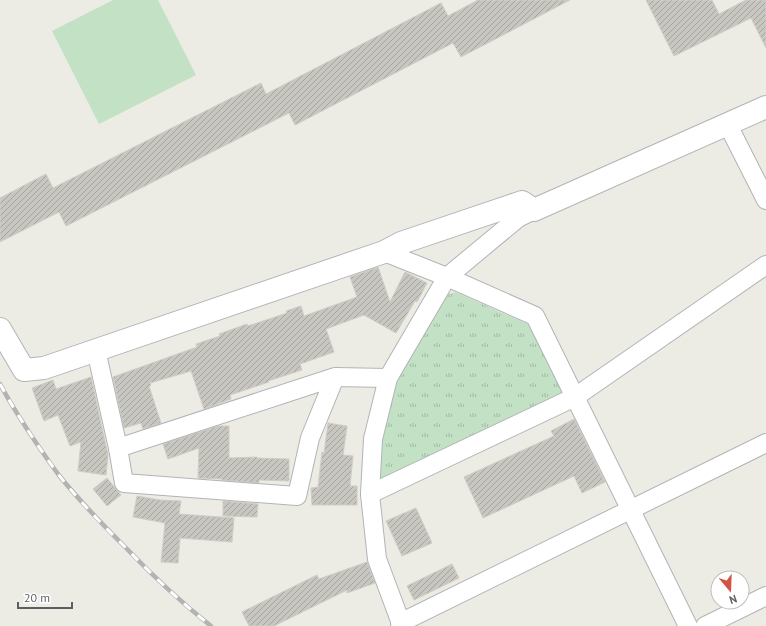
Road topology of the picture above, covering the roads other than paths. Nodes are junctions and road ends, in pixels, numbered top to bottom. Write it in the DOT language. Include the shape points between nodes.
graph roads {
  1 [pos="766,107"];
  2 [pos="728,125"];
  3 [pos="766,200"];
  4 [pos="534,210"];
  5 [pos="384,252"];
  6 [pos="766,265"];
  7 [pos="447,277"];
  8 [pos="0,329"];
  9 [pos="96,350"];
  10 [pos="335,377"];
  11 [pos="388,378"];
  12 [pos="575,397"];
  13 [pos="766,443"];
  14 [pos="118,448"];
  15 [pos="370,494"];
  16 [pos="631,510"];
  17 [pos="766,596"];
  18 [pos="401,624"];
  19 [pos="688,626"];
  20 [pos="706,626"];
  1 -- 2 [label="street"];
  2 -- 3 [label="street"];
  2 -- 4 [label="street"];
  4 -- 5 [label="street" via="522,202 401,243"];
  4 -- 7 [label="street" via="518,218"];
  5 -- 7 [label="street"];
  5 -- 9 [label="street"];
  6 -- 12 [label="street"];
  7 -- 11 [label="street"];
  7 -- 12 [label="street" via="536,316"];
  8 -- 9 [label="street" via="24,370 44,368"];
  9 -- 14 [label="street"];
  10 -- 11 [label="street"];
  10 -- 14 [label="street"];
  10 -- 14 [label="street" via="310,438 297,496 124,483"];
  11 -- 15 [label="street" via="373,439"];
  12 -- 15 [label="street"];
  12 -- 16 [label="street"];
  13 -- 16 [label="street"];
  15 -- 18 [label="street" via="377,558"];
  16 -- 18 [label="street"];
  16 -- 19 [label="street"];
  17 -- 20 [label="street"];
}
